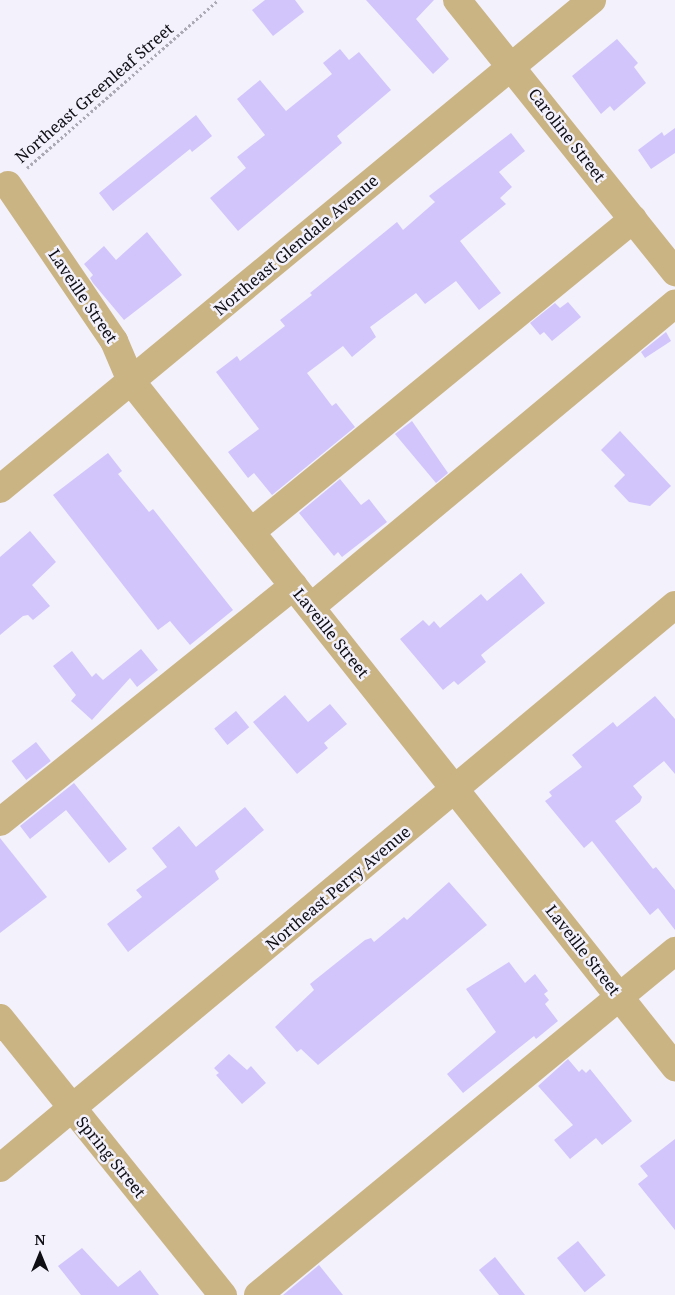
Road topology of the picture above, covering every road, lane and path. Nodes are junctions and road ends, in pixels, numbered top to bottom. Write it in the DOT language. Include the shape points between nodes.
graph roads {
  1 [pos="218,0"];
  2 [pos="457,0"];
  3 [pos="592,0"];
  4 [pos="512,66"];
  5 [pos="8,185"];
  6 [pos="633,219"];
  7 [pos="675,272"];
  8 [pos="675,304"];
  9 [pos="130,381"];
  10 [pos="0,490"];
  11 [pos="251,532"];
  12 [pos="294,586"];
  13 [pos="675,606"];
  14 [pos="310,607"];
  15 [pos="457,790"];
  16 [pos="0,822"];
  17 [pos="675,951"];
  18 [pos="620,997"];
  19 [pos="0,1018"];
  20 [pos="675,1067"];
  21 [pos="72,1108"];
  22 [pos="0,1168"];
  23 [pos="223,1295"];
  24 [pos="258,1295"];
  1 -- 5 [label="path, Northeast Greenleaf Street"];
  2 -- 4 [label="street, Caroline Street"];
  3 -- 4 [label="street, Northeast Glendale Avenue"];
  4 -- 6 [label="street, Caroline Street"];
  4 -- 9 [label="street, Northeast Glendale Avenue"];
  5 -- 9 [label="street, Laveille Street" via="114,340"];
  6 -- 7 [label="street, Caroline Street"];
  6 -- 11 [label="street"];
  8 -- 14 [label="street"];
  9 -- 10 [label="street, Northeast Glendale Avenue"];
  9 -- 11 [label="street, Laveille Street"];
  11 -- 12 [label="street, Laveille Street"];
  12 -- 14 [label="street, Laveille Street"];
  12 -- 16 [label="street"];
  13 -- 15 [label="street, Northeast Perry Avenue"];
  14 -- 15 [label="street, Laveille Street"];
  15 -- 18 [label="street, Laveille Street"];
  15 -- 21 [label="street, Northeast Perry Avenue"];
  17 -- 18 [label="street"];
  18 -- 20 [label="street, Laveille Street"];
  18 -- 24 [label="street"];
  19 -- 21 [label="street, Spring Street"];
  21 -- 22 [label="street, Northeast Perry Avenue"];
  21 -- 23 [label="street, Spring Street"];
}
